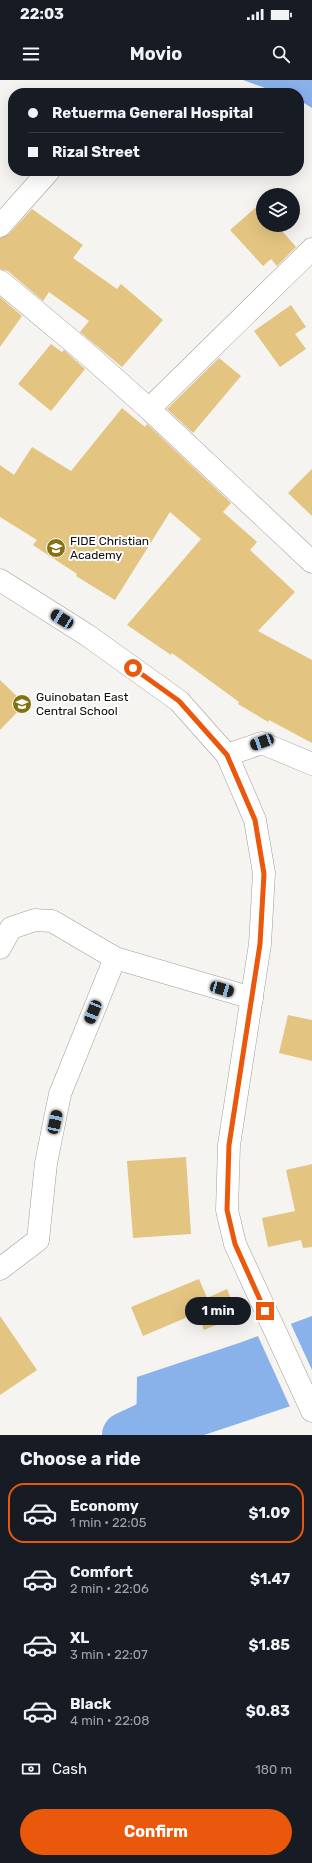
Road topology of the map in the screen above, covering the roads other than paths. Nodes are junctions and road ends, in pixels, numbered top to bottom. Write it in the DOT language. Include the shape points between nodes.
graph roads {
  1 [pos="45,176"];
  2 [pos="0,226"];
  3 [pos="312,249"];
  4 [pos="0,281"];
  5 [pos="149,409"];
  6 [pos="312,562"];
  7 [pos="0,580"];
  8 [pos="227,755"];
  9 [pos="312,764"];
  10 [pos="0,948"];
  11 [pos="115,958"];
  12 [pos="252,998"];
  13 [pos="0,1269"];
  14 [pos="311,1410"];
  1 -- 2 [label="main road"];
  3 -- 5 [label="main road"];
  4 -- 5 [label="main road" via="86,352"];
  5 -- 6 [label="main road"];
  7 -- 8 [label="main road" via="87,634 179,701"];
  8 -- 9 [label="main road" via="262,742"];
  8 -- 12 [label="main road" via="255,820 264,874 260,944"];
  10 -- 11 [label="main road" via="11,928 36,920 52,921"];
  11 -- 12 [label="main road"];
  11 -- 13 [label="main road" via="60,1094 46,1163 38,1240"];
  12 -- 14 [label="main road" via="229,1145 227,1210 235,1244"];
}
